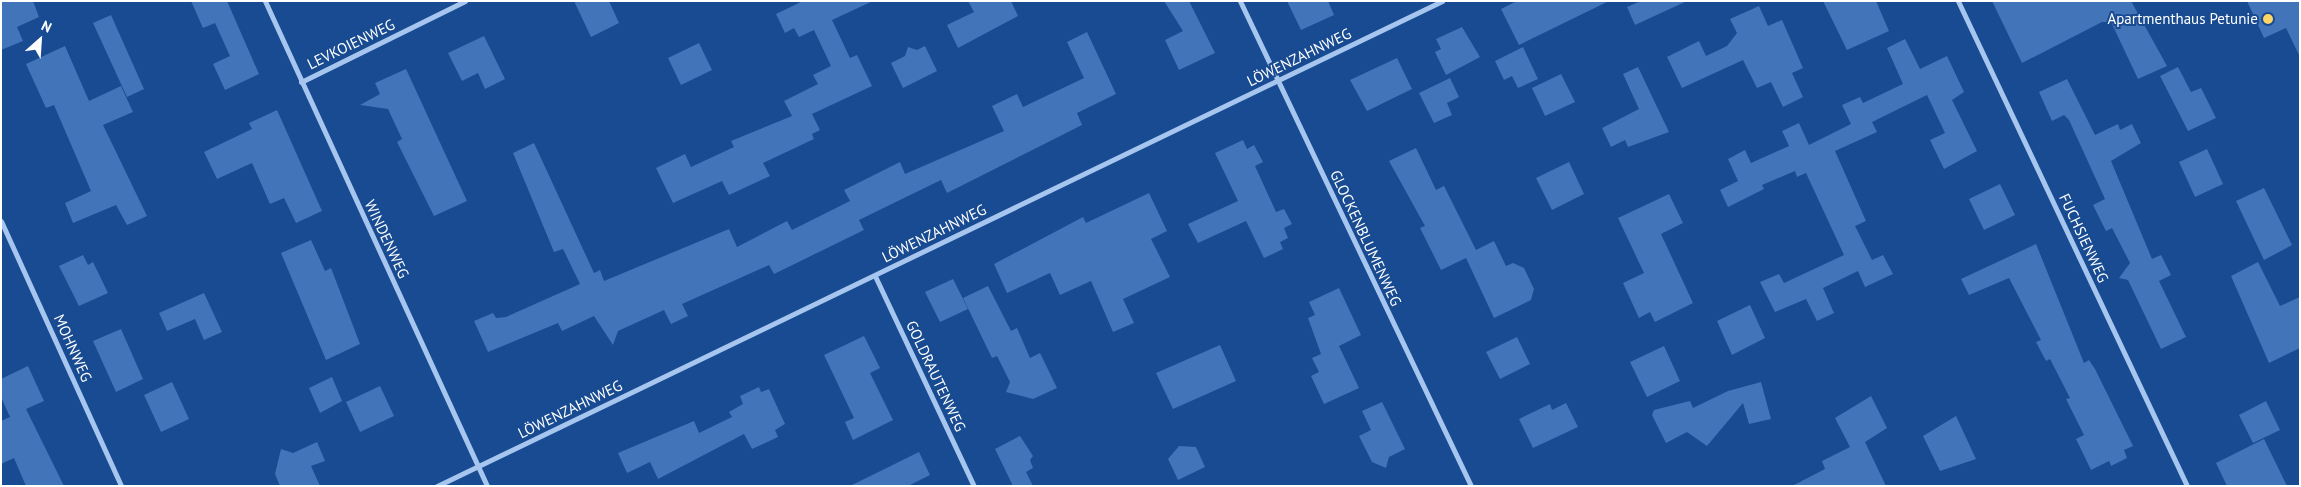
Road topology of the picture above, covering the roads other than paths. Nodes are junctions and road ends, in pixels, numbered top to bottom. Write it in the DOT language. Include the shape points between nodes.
graph roads {
  1 [pos="265,1"];
  2 [pos="466,1"];
  3 [pos="1240,1"];
  4 [pos="1442,1"];
  5 [pos="1958,1"];
  6 [pos="1278,81"];
  7 [pos="301,82"];
  8 [pos="1,221"];
  9 [pos="875,276"];
  10 [pos="478,467"];
  11 [pos="121,486"];
  12 [pos="437,486"];
  13 [pos="487,486"];
  14 [pos="974,486"];
  15 [pos="1471,486"];
  16 [pos="2187,486"];
  1 -- 7 [label="street, WINDENWEG"];
  2 -- 7 [label="street, LEVKOIENWEG"];
  3 -- 6 [label="street, GLOCKENBLUMENWEG"];
  4 -- 6 [label="street, LÖWENZAHNWEG"];
  5 -- 16 [label="street, FUCHSIENWEG"];
  6 -- 9 [label="street, LÖWENZAHNWEG"];
  6 -- 15 [label="street, GLOCKENBLUMENWEG"];
  7 -- 10 [label="street, WINDENWEG"];
  8 -- 11 [label="street, MOHNWEG"];
  9 -- 10 [label="street, LÖWENZAHNWEG"];
  9 -- 14 [label="street, GOLDRAUTENWEG"];
  10 -- 12 [label="street, LÖWENZAHNWEG"];
  10 -- 13 [label="street, WINDENWEG"];
}
